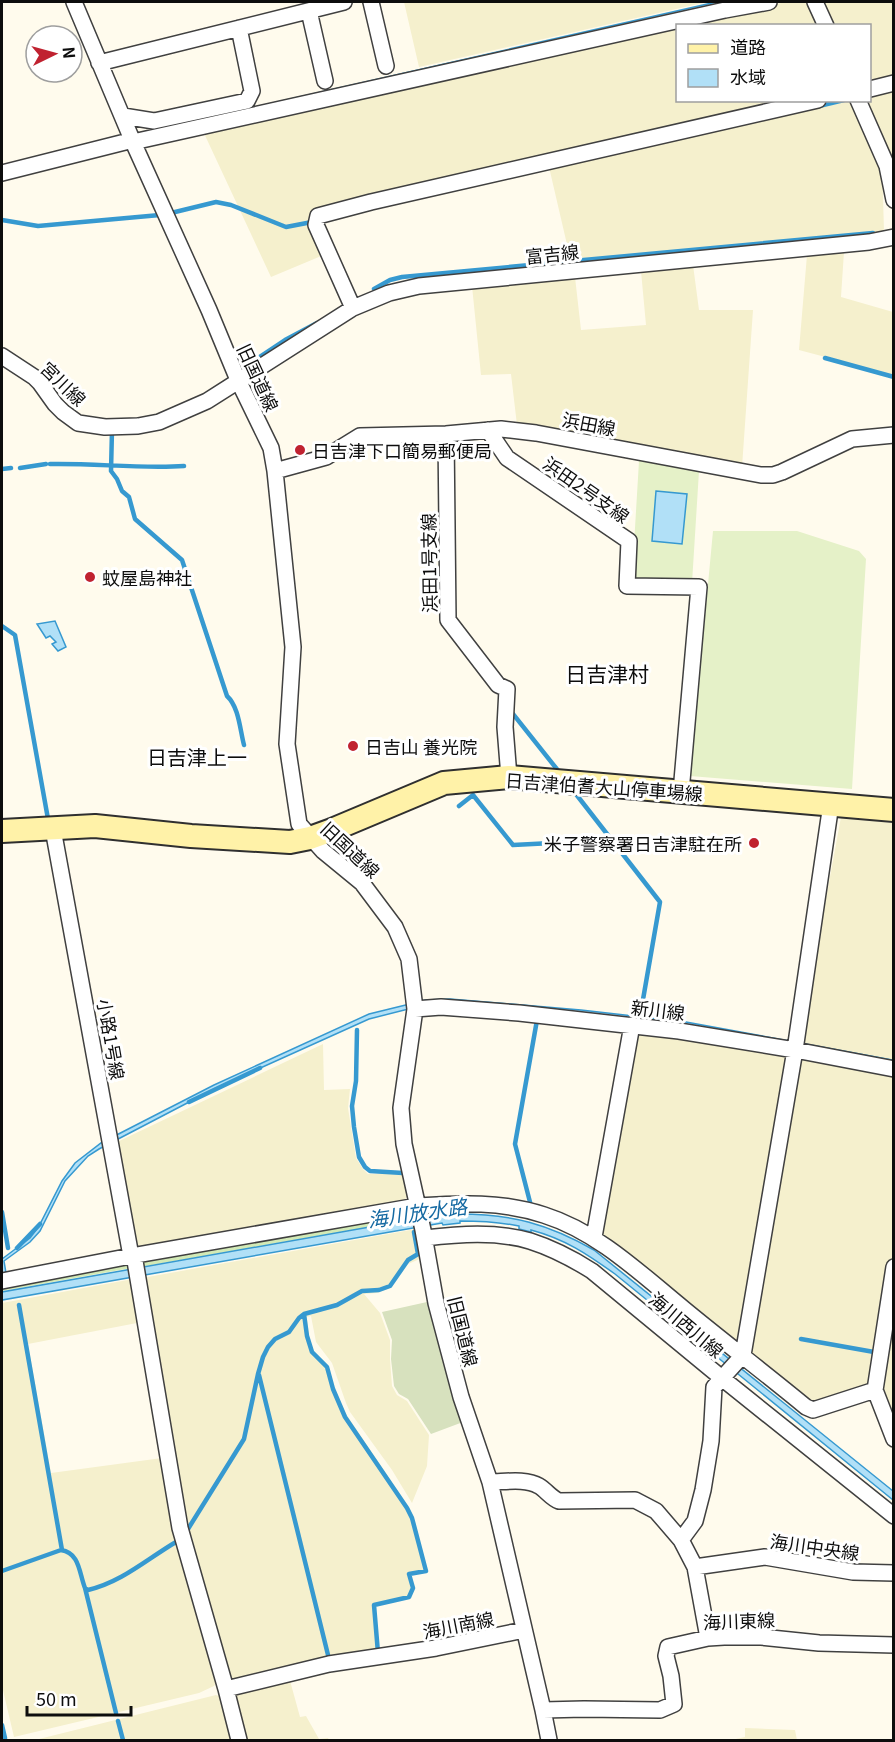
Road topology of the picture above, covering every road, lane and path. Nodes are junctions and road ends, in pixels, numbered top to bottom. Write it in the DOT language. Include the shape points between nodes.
graph roads {
  1 [pos="75,2"];
  2 [pos="344,2"];
  3 [pos="370,2"];
  4 [pos="769,2"];
  5 [pos="815,2"];
  6 [pos="309,11"];
  7 [pos="825,24"];
  8 [pos="239,28"];
  9 [pos="99,63"];
  10 [pos="386,66"];
  11 [pos="325,81"];
  12 [pos="894,83"];
  13 [pos="871,89"];
  14 [pos="809,102"];
  15 [pos="859,102"];
  16 [pos="123,116"];
  17 [pos="133,141"];
  18 [pos="2,173"];
  19 [pos="894,200"];
  20 [pos="894,237"];
  21 [pos="353,308"];
  22 [pos="2,356"];
  23 [pos="238,380"];
  24 [pos="488,430"];
  25 [pos="446,434"];
  26 [pos="894,435"];
  27 [pos="275,471"];
  28 [pos="509,777"];
  29 [pos="681,792"];
  30 [pos="831,804"];
  31 [pos="894,810"];
  32 [pos="53,829"];
  33 [pos="2,831"];
  34 [pos="310,838"];
  35 [pos="415,1009"];
  36 [pos="632,1025"];
  37 [pos="795,1050"];
  38 [pos="894,1069"];
  39 [pos="421,1222"];
  40 [pos="594,1237"];
  41 [pos="133,1259"];
  42 [pos="894,1267"];
  43 [pos="2,1281"];
  44 [pos="741,1357"];
  45 [pos="724,1377"];
  46 [pos="875,1390"];
  47 [pos="894,1439"];
  48 [pos="490,1482"];
  49 [pos="894,1516"];
  50 [pos="681,1540"];
  51 [pos="695,1567"];
  52 [pos="894,1573"];
  53 [pos="524,1630"];
  54 [pos="708,1638"];
  55 [pos="894,1645"];
  56 [pos="226,1689"];
  57 [pos="543,1710"];
  58 [pos="239,1740"];
  59 [pos="549,1740"];
  1 -- 9 [label="street, 旧国道線"];
  2 -- 6 [label="street"];
  3 -- 10 [label="street"];
  4 -- 17 [label="street"];
  5 -- 7 [label="street"];
  6 -- 8 [label="street"];
  6 -- 11 [label="street"];
  8 -- 9 [label="street"];
  8 -- 16 [label="street" via="252,91 247,101 154,121"];
  9 -- 16 [label="street, 旧国道線"];
  12 -- 13 [label="street"];
  14 -- 21 [label="street" via="318,216 316,225"];
  15 -- 19 [label="street" via="887,166"];
  16 -- 17 [label="street, 旧国道線"];
  17 -- 18 [label="street"];
  17 -- 23 [label="street, 旧国道線"];
  20 -- 21 [label="street, 富吉線" via="419,286"];
  21 -- 23 [label="street, 富吉線"];
  22 -- 23 [label="street, 宮川線" via="34,377 55,404 78,423 105,427 159,422 207,400"];
  23 -- 27 [label="street, 旧国道線" via="271,448"];
  24 -- 25 [label="street, 浜田線"];
  24 -- 26 [label="street, 浜田線" via="536,433 761,475 782,472 852,439"];
  24 -- 29 [label="street, 浜田2号支線" via="507,458 629,541 627,586 699,586"];
  25 -- 27 [label="street, 浜田線" via="360,436 326,457"];
  25 -- 28 [label="street, 浜田1号支線" via="448,620 498,685 507,689"];
  27 -- 34 [label="street, 旧国道線" via="293,647 287,744 298,824"];
  28 -- 29 [label="main road, 日吉津伯耆大山停車場線"];
  28 -- 34 [label="main road, 日吉津伯耆大山停車場線" via="444,783"];
  29 -- 30 [label="main road, 日吉津伯耆大山停車場線"];
  30 -- 31 [label="main road, 日吉津伯耆大山停車場線"];
  30 -- 37 [label="street"];
  32 -- 33 [label="main road, 日吉津伯耆大山停車場線"];
  32 -- 34 [label="main road, 日吉津伯耆大山停車場線" via="94,826 290,842"];
  32 -- 41 [label="street, 小路1号線"];
  34 -- 35 [label="street, 旧国道線" via="362,883 395,927 409,958"];
  35 -- 36 [label="street, 新川線" via="441,1007"];
  35 -- 39 [label="street, 旧国道線" via="401,1108 404,1144"];
  36 -- 37 [label="street, 新川線"];
  36 -- 40 [label="street"];
  37 -- 38 [label="street, 新川線"];
  37 -- 44 [label="street"];
  39 -- 40 [label="street" via="455,1204 501,1204 545,1215"];
  39 -- 41 [label="street"];
  39 -- 45 [label="street, 海川西川線" via="460,1234 529,1240 561,1253 592,1271"];
  39 -- 48 [label="street, 旧国道線" via="436,1303 461,1397"];
  40 -- 44 [label="street"];
  41 -- 43 [label="street"];
  41 -- 56 [label="street, 小路1号線" via="180,1528"];
  42 -- 46 [label="street"];
  44 -- 45 [label="street"];
  44 -- 46 [label="street" via="813,1410"];
  45 -- 49 [label="street, 海川西川線"];
  45 -- 50 [label="street" via="714,1387 711,1441 695,1521"];
  46 -- 47 [label="street"];
  48 -- 50 [label="street" via="531,1483 559,1501 634,1500 656,1511"];
  48 -- 53 [label="street, 旧国道線"];
  50 -- 51 [label="street"];
  51 -- 52 [label="street, 海川中央線" via="765,1557 853,1572"];
  51 -- 54 [label="street"];
  53 -- 56 [label="street, 海川南線" via="399,1655 328,1664"];
  53 -- 57 [label="street, 旧国道線"];
  54 -- 55 [label="street, 海川東線"];
  54 -- 57 [label="street, 海川東線" via="668,1647 674,1704 671,1706 660,1710"];
  56 -- 58 [label="street, 小路1号線"];
  57 -- 59 [label="street, 旧国道線"];
}
